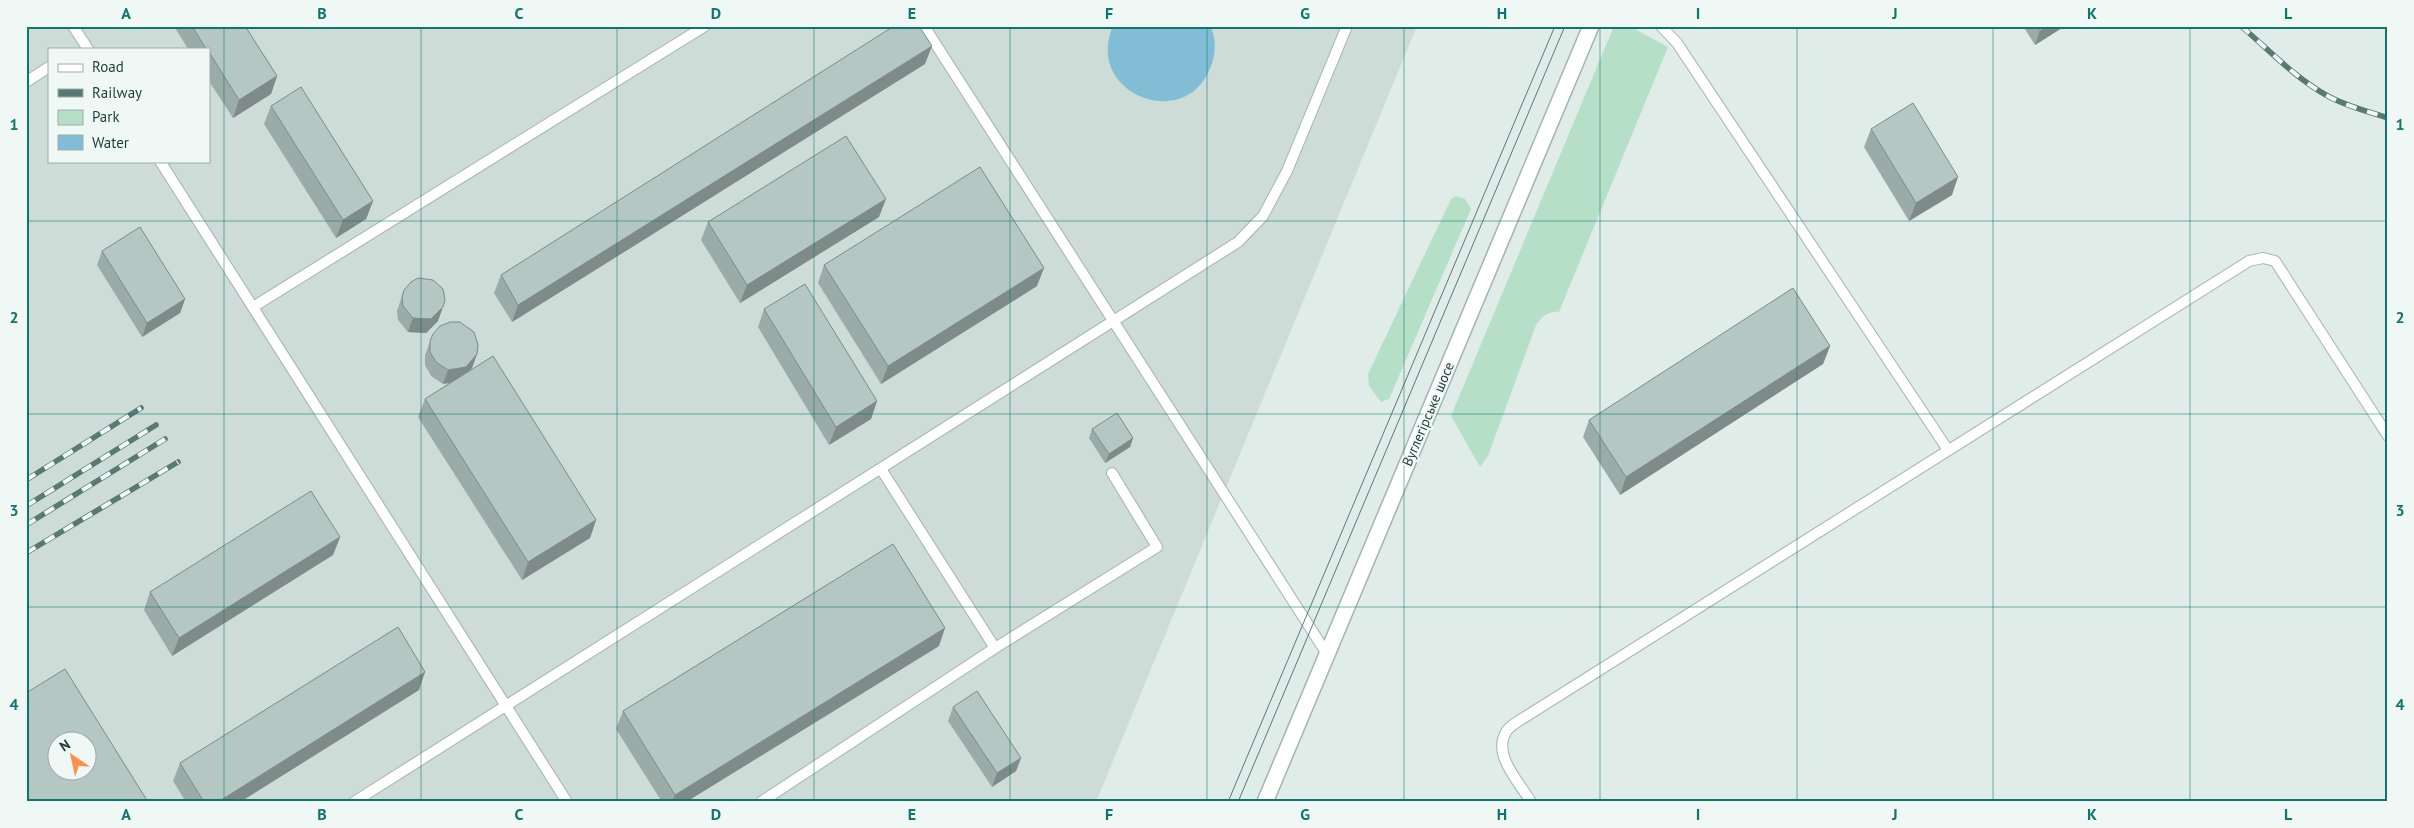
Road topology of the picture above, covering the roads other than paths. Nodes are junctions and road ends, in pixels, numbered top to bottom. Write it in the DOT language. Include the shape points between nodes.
graph roads {
  1 [pos="73,26"];
  2 [pos="705,26"];
  3 [pos="924,26"];
  4 [pos="1348,26"];
  5 [pos="1591,26"];
  6 [pos="1661,26"];
  7 [pos="83,47"];
  8 [pos="48,69"];
  9 [pos="26,82"];
  10 [pos="161,162"];
  11 [pos="253,307"];
  12 [pos="1115,322"];
  13 [pos="2388,436"];
  14 [pos="1948,450"];
  15 [pos="881,469"];
  16 [pos="1112,472"];
  17 [pos="995,648"];
  18 [pos="1327,654"];
  19 [pos="506,706"];
  20 [pos="354,802"];
  21 [pos="567,802"];
  22 [pos="761,802"];
  23 [pos="1265,802"];
  24 [pos="1531,802"];
  1 -- 7 [label="lane"];
  2 -- 11 [label="lane"];
  3 -- 12 [label="lane"];
  4 -- 12 [label="lane" via="1287,171 1262,216 1238,242"];
  5 -- 18 [label="street, Вуглегірське шосе"];
  6 -- 14 [label="lane" via="1677,43"];
  8 -- 9 [label="lane"];
  10 -- 11 [label="lane"];
  11 -- 19 [label="lane"];
  12 -- 15 [label="lane"];
  12 -- 18 [label="lane"];
  13 -- 14 [label="lane" via="2275,261 2263,258 2248,261"];
  14 -- 24 [label="lane" via="1517,722 1506,732 1501,743 1503,758"];
  15 -- 17 [label="lane"];
  15 -- 19 [label="lane"];
  16 -- 17 [label="lane" via="1157,547"];
  17 -- 22 [label="lane"];
  18 -- 23 [label="street, Вуглегірське шосе"];
  19 -- 20 [label="lane"];
  19 -- 21 [label="lane"];
}
